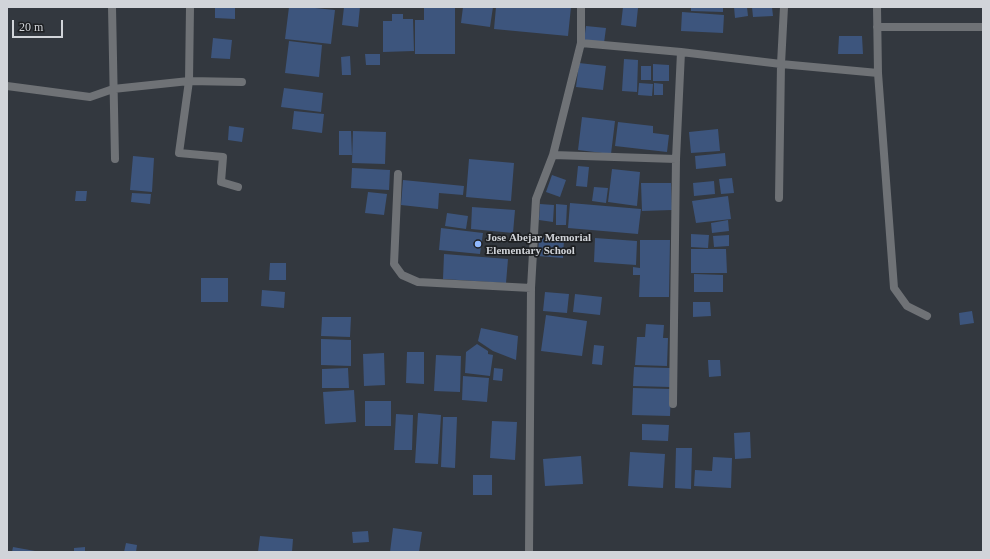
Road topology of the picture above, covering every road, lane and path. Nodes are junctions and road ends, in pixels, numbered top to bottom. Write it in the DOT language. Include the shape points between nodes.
graph roads {
  1 [pos="112,7"];
  2 [pos="190,7"];
  3 [pos="581,7"];
  4 [pos="784,7"];
  5 [pos="877,7"];
  6 [pos="877,27"];
  7 [pos="983,27"];
  8 [pos="581,43"];
  9 [pos="681,52"];
  10 [pos="781,64"];
  11 [pos="878,73"];
  12 [pos="189,81"];
  13 [pos="242,82"];
  14 [pos="7,86"];
  15 [pos="113,89"];
  16 [pos="553,155"];
  17 [pos="115,159"];
  18 [pos="676,160"];
  19 [pos="398,174"];
  20 [pos="238,187"];
  21 [pos="779,198"];
  22 [pos="531,288"];
  23 [pos="927,316"];
  24 [pos="673,404"];
  25 [pos="529,552"];
  1 -- 15 [label="street"];
  2 -- 12 [label="street"];
  3 -- 8 [label="street"];
  4 -- 10 [label="street"];
  5 -- 6 [label="street"];
  6 -- 7 [label="street"];
  6 -- 11 [label="street"];
  8 -- 9 [label="street"];
  8 -- 16 [label="street"];
  9 -- 10 [label="street"];
  9 -- 18 [label="street"];
  10 -- 11 [label="street"];
  10 -- 21 [label="street"];
  11 -- 23 [label="street" via="894,288 907,306"];
  12 -- 13 [label="street"];
  12 -- 15 [label="street"];
  12 -- 20 [label="street" via="179,153 223,157 221,182"];
  14 -- 15 [label="street" via="90,97"];
  15 -- 17 [label="street"];
  16 -- 18 [label="street"];
  16 -- 22 [label="street" via="536,199"];
  18 -- 24 [label="street"];
  19 -- 22 [label="street" via="394,264 402,275 418,282"];
  22 -- 25 [label="street"];
}
